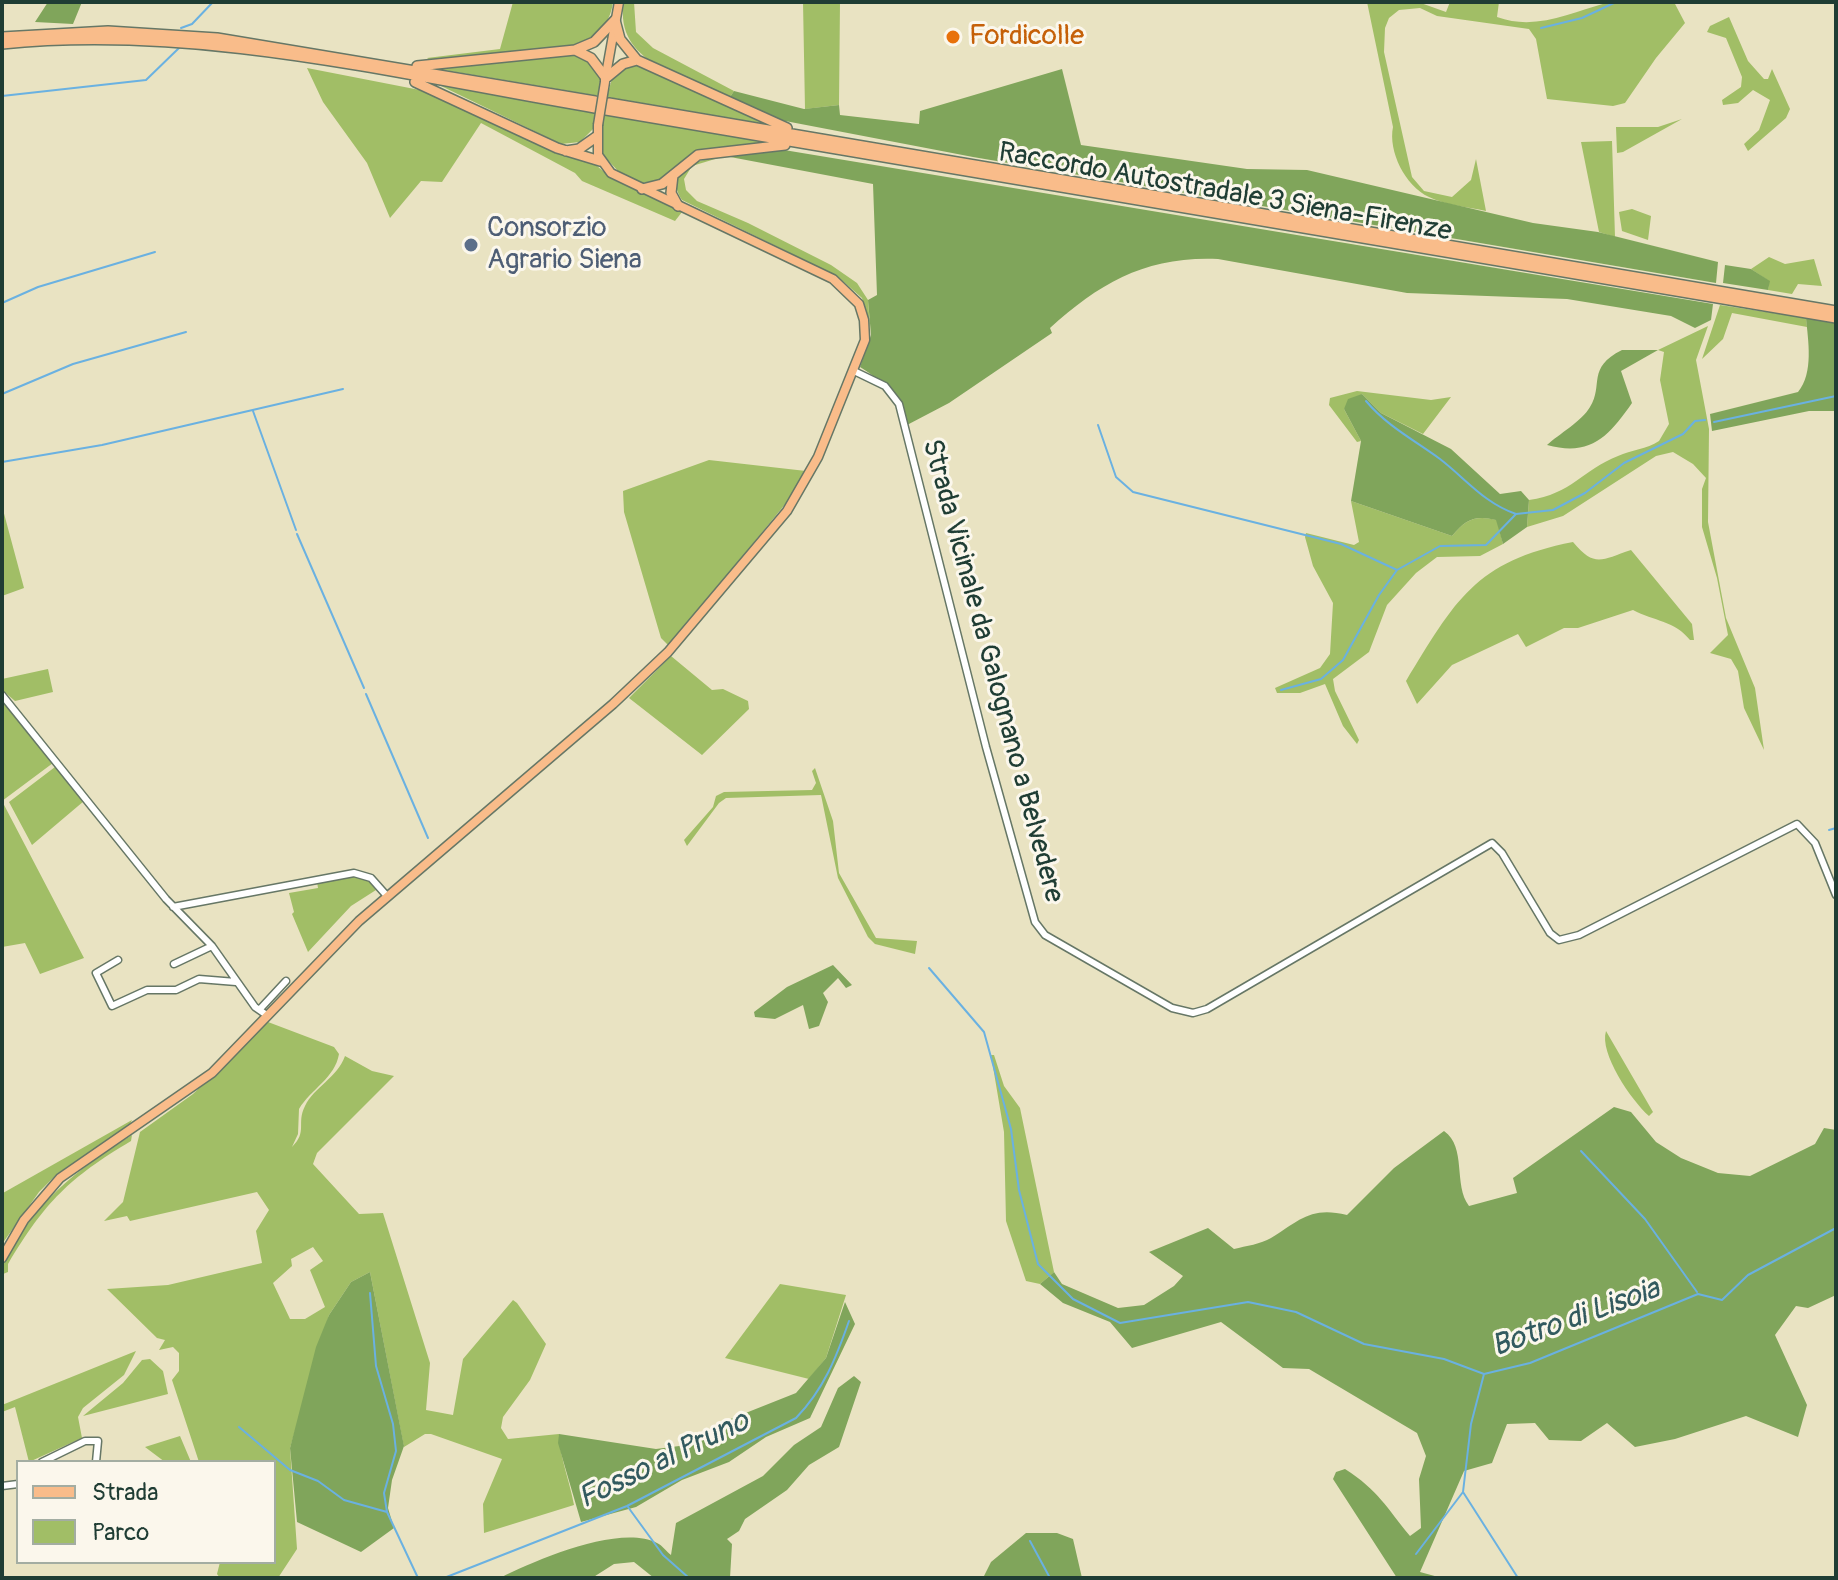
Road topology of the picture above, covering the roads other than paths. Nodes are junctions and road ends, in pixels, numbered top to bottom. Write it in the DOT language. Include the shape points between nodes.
graph roads {
  1 [pos="619,2"];
  2 [pos="615,20"];
  3 [pos="139,36"];
  4 [pos="2,37"];
  5 [pos="217,42"];
  6 [pos="2,44"];
  7 [pos="575,50"];
  8 [pos="315,53"];
  9 [pos="298,58"];
  10 [pos="637,60"];
  11 [pos="605,80"];
  12 [pos="608,106"];
  13 [pos="596,137"];
  14 [pos="563,151"];
  15 [pos="889,154"];
  16 [pos="600,161"];
  17 [pos="674,173"];
  18 [pos="642,189"];
  19 [pos="678,206"];
  20 [pos="1836,311"];
  21 [pos="1836,318"];
  22 [pos="854,371"];
  23 [pos="2,695"];
  24 [pos="1836,895"];
  25 [pos="387,896"];
  26 [pos="173,907"];
  27 [pos="212,946"];
  28 [pos="118,960"];
  29 [pos="174,964"];
  30 [pos="286,981"];
  31 [pos="236,982"];
  32 [pos="260,1009"];
  33 [pos="268,1016"];
  34 [pos="2,1258"];
  35 [pos="46,1460"];
  36 [pos="96,1460"];
  1 -- 2 [label="main road"];
  2 -- 7 [label="highway" via="597,40"];
  2 -- 10 [label="highway" via="620,39"];
  2 -- 11 [label="main road"];
  3 -- 4 [label="highway"];
  3 -- 5 [label="highway"];
  3 -- 6 [label="highway"];
  5 -- 8 [label="highway"];
  5 -- 9 [label="highway"];
  7 -- 8 [label="highway" via="425,66"];
  7 -- 11 [label="highway" via="591,58"];
  8 -- 9 [label="highway" via="595,104"];
  9 -- 14 [label="highway" via="423,85"];
  10 -- 11 [label="highway" via="623,64"];
  10 -- 15 [label="highway" via="778,125 861,141"];
  11 -- 13 [label="main road, bridge"];
  12 -- 15 [label="highway, Raccordo Autostradale 3 Siena-Firenze"];
  13 -- 14 [label="highway" via="579,149"];
  13 -- 16 [label="main road"];
  14 -- 16 [label="highway"];
  15 -- 17 [label="highway" via="865,159 776,145 698,155"];
  15 -- 20 [label="highway, Raccordo Autostradale 3 Siena-Firenze"];
  15 -- 21 [label="highway, Raccordo Autostradale 3 Siena-Firenze"];
  16 -- 18 [label="main road"];
  17 -- 18 [label="highway" via="662,184"];
  17 -- 19 [label="highway" via="671,193"];
  18 -- 19 [label="main road"];
  19 -- 22 [label="main road" via="848,290 859,304 866,329"];
  22 -- 24 [label="street, Strada Vicinale da Galognano a Belvedere" via="885,386 899,404 1035,922 1045,935 1172,1008 1193,1013 1207,1009 1492,843 1559,940 1579,935 1797,824 1815,843"];
  22 -- 25 [label="main road" via="795,500 668,652"];
  23 -- 26 [label="street"];
  25 -- 26 [label="street" via="371,878 354,873"];
  25 -- 33 [label="main road"];
  26 -- 27 [label="street"];
  27 -- 29 [label="street"];
  27 -- 31 [label="street"];
  28 -- 31 [label="street" via="96,973 112,1006 147,990 176,990 199,979"];
  30 -- 32 [label="street"];
  31 -- 32 [label="street"];
  32 -- 33 [label="street"];
  33 -- 34 [label="main road" via="194,1088 60,1178 24,1220"];
  35 -- 36 [label="street" via="85,1441 98,1441"];
}
